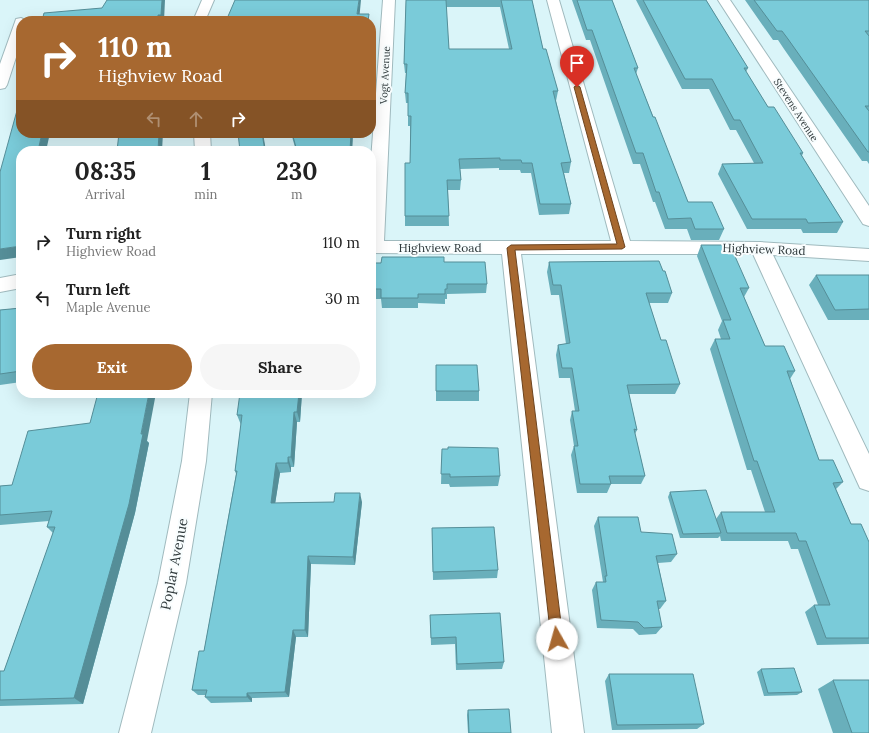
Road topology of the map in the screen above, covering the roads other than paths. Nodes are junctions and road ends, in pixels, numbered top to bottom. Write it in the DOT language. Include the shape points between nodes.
graph roads {
  1 [pos="208,0"];
  2 [pos="389,0"];
  3 [pos="553,0"];
  4 [pos="724,0"];
  5 [pos="201,16"];
  6 [pos="16,36"];
  7 [pos="0,85"];
  8 [pos="376,201"];
  9 [pos="869,220"];
  10 [pos="376,247"];
  11 [pos="622,247"];
  12 [pos="511,248"];
  13 [pos="760,248"];
  14 [pos="869,255"];
  15 [pos="16,282"];
  16 [pos="0,285"];
  17 [pos="200,398"];
  18 [pos="869,480"];
  19 [pos="135,733"];
  20 [pos="568,733"];
  1 -- 5 [label="street"];
  2 -- 8 [label="street, Vogt Avenue"];
  3 -- 11 [label="street"];
  4 -- 9 [label="street, Stevens Avenue"];
  6 -- 7 [label="street"];
  10 -- 12 [label="street, Highview Road"];
  11 -- 12 [label="street, Highview Road"];
  11 -- 13 [label="street, Highview Road"];
  12 -- 20 [label="street"];
  13 -- 14 [label="street, Highview Road"];
  13 -- 18 [label="street"];
  15 -- 16 [label="street"];
  17 -- 19 [label="street, Poplar Avenue" via="194,461 172,583"];
}
